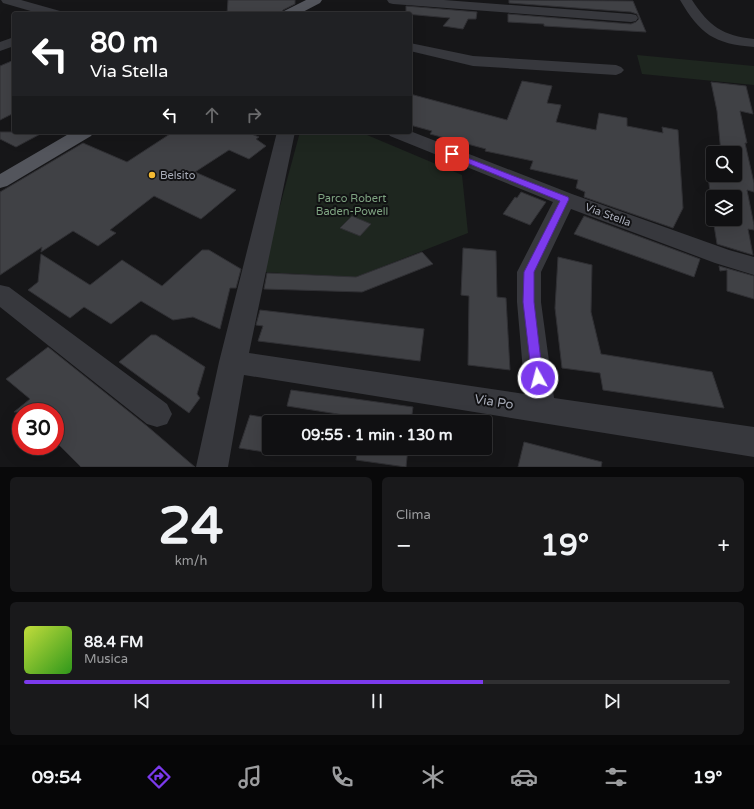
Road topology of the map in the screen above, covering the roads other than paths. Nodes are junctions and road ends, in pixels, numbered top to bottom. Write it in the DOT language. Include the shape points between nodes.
graph roads {
  1 [pos="6,0"];
  2 [pos="316,0"];
  3 [pos="393,0"];
  4 [pos="686,0"];
  5 [pos="48,12"];
  6 [pos="293,12"];
  7 [pos="631,18"];
  8 [pos="12,42"];
  9 [pos="754,43"];
  10 [pos="0,47"];
  11 [pos="412,47"];
  12 [pos="616,70"];
  13 [pos="82,134"];
  14 [pos="286,134"];
  15 [pos="401,134"];
  16 [pos="0,182"];
  17 [pos="565,199"];
  18 [pos="754,266"];
  19 [pos="0,294"];
  20 [pos="233,362"];
  21 [pos="541,409"];
  22 [pos="157,414"];
  23 [pos="754,442"];
  24 [pos="212,467"];
  1 -- 5 [label="street"];
  2 -- 6 [label="main road"];
  3 -- 7 [label="street"];
  4 -- 9 [label="street" via="710,30 730,39"];
  8 -- 10 [label="street"];
  11 -- 12 [label="street" via="473,61"];
  13 -- 16 [label="main road"];
  14 -- 20 [label="street"];
  15 -- 17 [label="street, Via Stella"];
  17 -- 18 [label="street, Via Stella"];
  17 -- 21 [label="street" via="529,272 528,302"];
  19 -- 22 [label="street"];
  20 -- 21 [label="street, Via Po"];
  20 -- 24 [label="street"];
  21 -- 23 [label="street, Via Po"];
}
